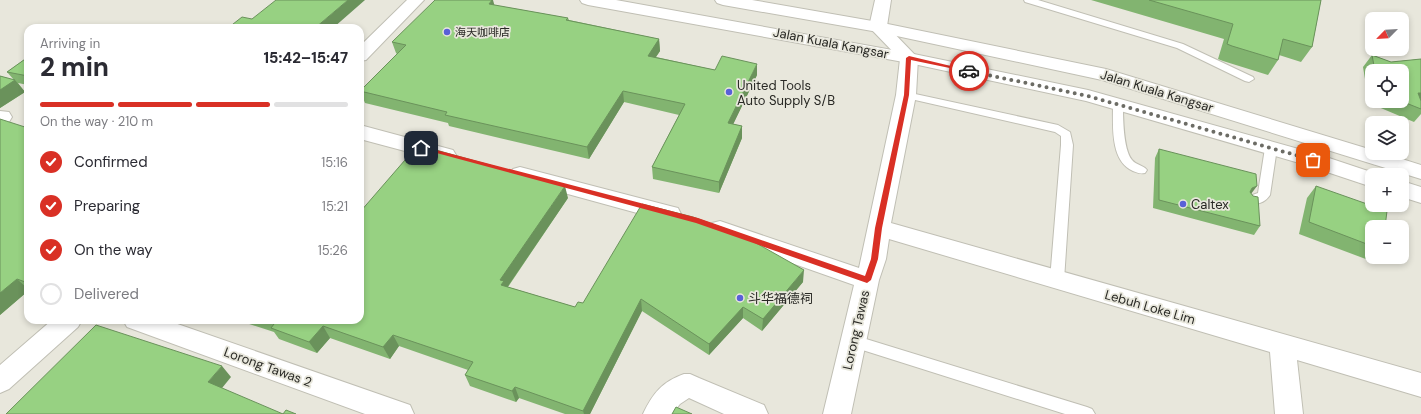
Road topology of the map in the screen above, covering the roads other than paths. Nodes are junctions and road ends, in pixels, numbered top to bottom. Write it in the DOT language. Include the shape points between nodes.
graph roads {
  1 [pos="416,0"];
  2 [pos="588,0"];
  3 [pos="723,0"];
  4 [pos="884,0"];
  5 [pos="1028,0"];
  6 [pos="878,27"];
  7 [pos="364,52"];
  8 [pos="909,58"];
  9 [pos="1249,78"];
  10 [pos="906,95"];
  11 [pos="1118,104"];
  12 [pos="364,133"];
  13 [pos="1271,148"];
  14 [pos="467,160"];
  15 [pos="498,168"];
  16 [pos="1141,170"];
  17 [pos="1421,172"];
  18 [pos="1365,177"];
  19 [pos="1409,191"];
  20 [pos="1421,195"];
  21 [pos="1251,200"];
  22 [pos="879,228"];
  23 [pos="867,280"];
  24 [pos="1057,280"];
  25 [pos="64,324"];
  26 [pos="147,324"];
  27 [pos="853,341"];
  28 [pos="1282,345"];
  29 [pos="0,381"];
  30 [pos="1421,385"];
  31 [pos="400,414"];
  32 [pos="657,414"];
  33 [pos="754,414"];
  34 [pos="837,414"];
  35 [pos="1087,414"];
  36 [pos="1289,414"];
  1 -- 7 [label="main road"];
  2 -- 8 [label="main road, Jalan Kuala Kangsar"];
  3 -- 6 [label="main road, Jalan Kuala Kangsar"];
  4 -- 6 [label="main road"];
  5 -- 9 [label="lane" via="1180,46"];
  6 -- 8 [label="main road"];
  6 -- 17 [label="main road, Jalan Kuala Kangsar" via="1106,75"];
  8 -- 10 [label="main road, Lorong Tawas"];
  8 -- 11 [label="main road, Jalan Kuala Kangsar"];
  10 -- 22 [label="main road, Lorong Tawas"];
  10 -- 24 [label="lane" via="1058,129 1066,135"];
  11 -- 13 [label="main road, Jalan Kuala Kangsar"];
  11 -- 16 [label="lane" via="1125,159"];
  12 -- 14 [label="main road"];
  13 -- 18 [label="main road, Jalan Kuala Kangsar"];
  13 -- 21 [label="lane" via="1264,195"];
  15 -- 23 [label="main road" via="697,221"];
  19 -- 20 [label="main road"];
  22 -- 23 [label="main road, Lorong Tawas" via="874,259"];
  22 -- 24 [label="main road, Lebuh Loke Lim"];
  23 -- 27 [label="main road, Lorong Tawas"];
  24 -- 28 [label="main road, Lebuh Loke Lim"];
  25 -- 29 [label="main road"];
  26 -- 31 [label="main road, Lorong Tawas 2"];
  27 -- 34 [label="main road, Lorong Tawas"];
  27 -- 35 [label="lane"];
  28 -- 30 [label="main road, Lebuh Loke Lim"];
  28 -- 36 [label="main road"];
  32 -- 33 [label="main road" via="672,393 680,387 690,386"];
}
